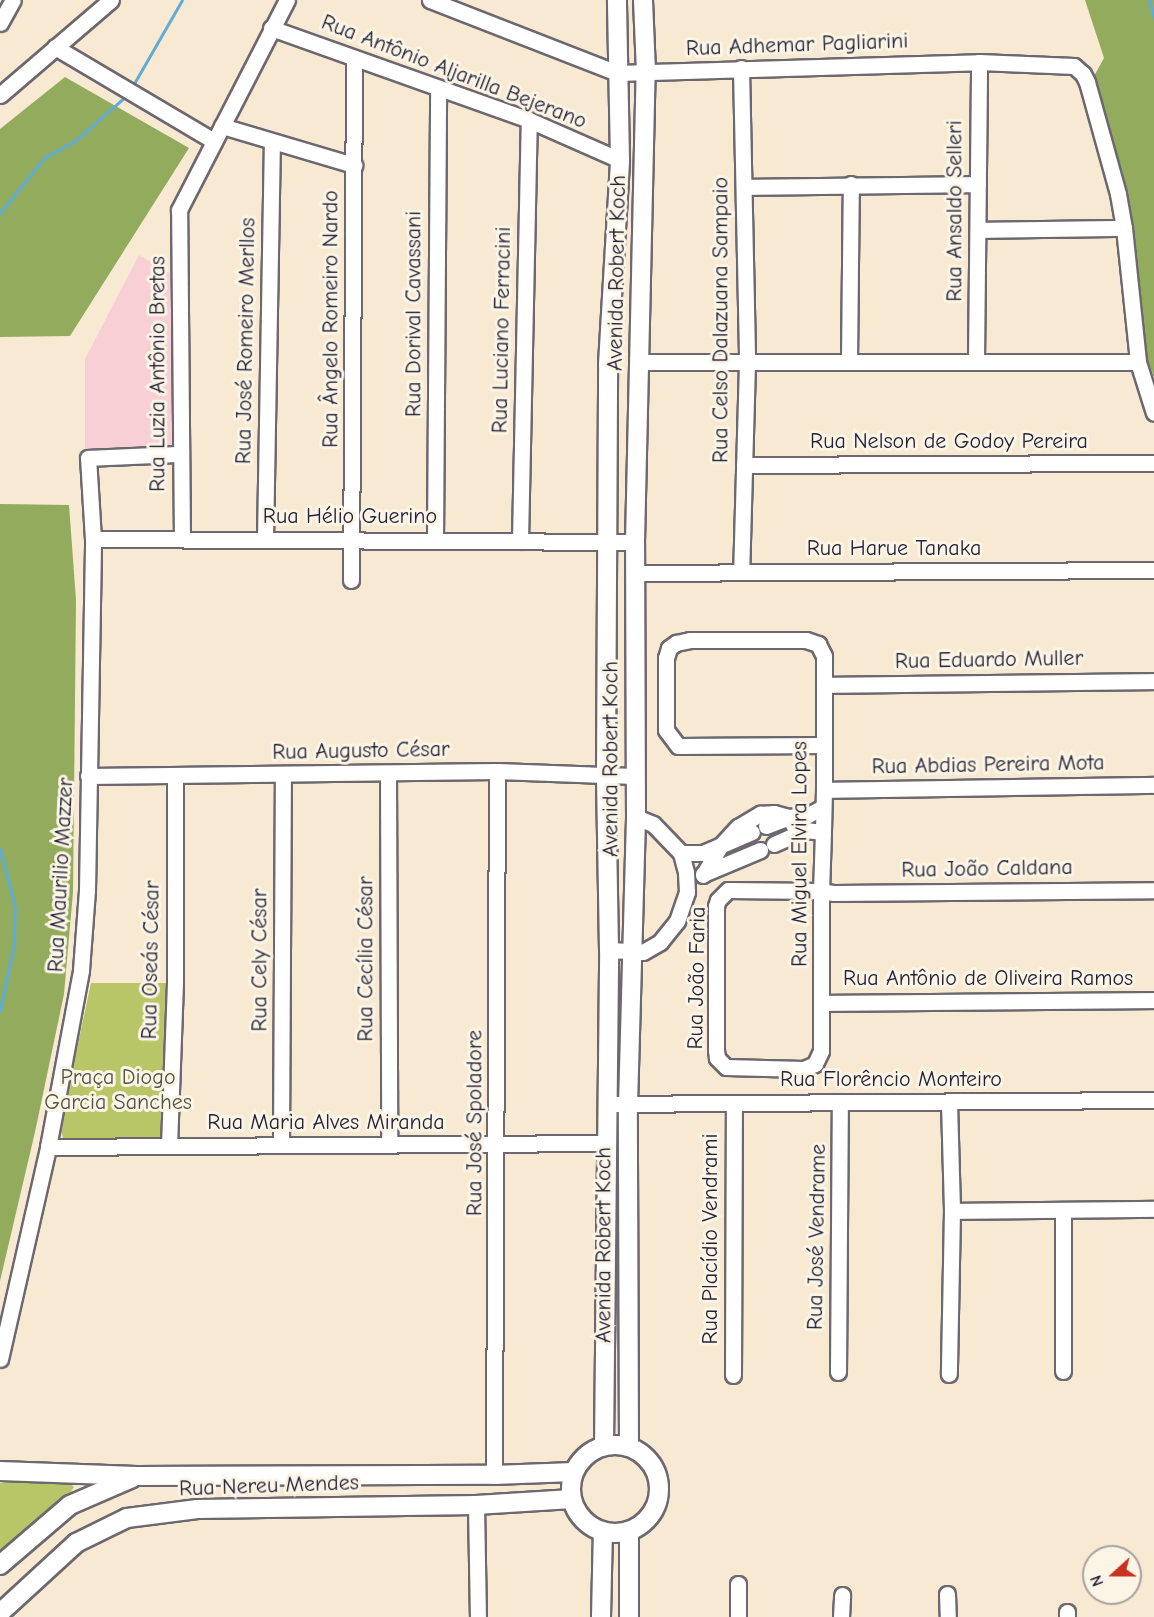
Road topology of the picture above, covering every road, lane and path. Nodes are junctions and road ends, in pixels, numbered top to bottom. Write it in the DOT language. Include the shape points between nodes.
graph roads {
  1 [pos="13,0"];
  2 [pos="111,0"];
  3 [pos="287,0"];
  4 [pos="430,0"];
  5 [pos="616,0"];
  6 [pos="642,0"];
  7 [pos="0,23"];
  8 [pos="271,28"];
  9 [pos="55,47"];
  10 [pos="354,58"];
  11 [pos="979,62"];
  12 [pos="741,68"];
  13 [pos="646,72"];
  14 [pos="616,73"];
  15 [pos="438,88"];
  16 [pos="0,95"];
  17 [pos="529,120"];
  18 [pos="222,126"];
  19 [pos="214,141"];
  20 [pos="272,143"];
  21 [pos="620,160"];
  22 [pos="354,165"];
  23 [pos="852,184"];
  24 [pos="978,184"];
  25 [pos="744,187"];
  26 [pos="1124,228"];
  27 [pos="978,230"];
  28 [pos="849,361"];
  29 [pos="976,361"];
  30 [pos="639,362"];
  31 [pos="1138,362"];
  32 [pos="747,363"];
  33 [pos="1154,413"];
  34 [pos="181,454"];
  35 [pos="1154,463"];
  36 [pos="744,465"];
  37 [pos="93,538"];
  38 [pos="182,539"];
  39 [pos="265,539"];
  40 [pos="352,540"];
  41 [pos="435,540"];
  42 [pos="520,541"];
  43 [pos="607,542"];
  44 [pos="635,542"];
  45 [pos="1154,570"];
  46 [pos="741,572"];
  47 [pos="635,573"];
  48 [pos="351,580"];
  49 [pos="1154,681"];
  50 [pos="824,685"];
  51 [pos="824,745"];
  52 [pos="497,771"];
  53 [pos="388,773"];
  54 [pos="606,773"];
  55 [pos="283,774"];
  56 [pos="88,776"];
  57 [pos="175,776"];
  58 [pos="636,776"];
  59 [pos="1154,784"];
  60 [pos="824,790"];
  61 [pos="824,807"];
  62 [pos="636,817"];
  63 [pos="789,818"];
  64 [pos="823,832"];
  65 [pos="798,834"];
  66 [pos="721,845"];
  67 [pos="681,853"];
  68 [pos="703,875"];
  69 [pos="1154,890"];
  70 [pos="821,891"];
  71 [pos="687,892"];
  72 [pos="723,893"];
  73 [pos="609,950"];
  74 [pos="633,952"];
  75 [pos="1154,1000"];
  76 [pos="822,1003"];
  77 [pos="815,1064"];
  78 [pos="1154,1100"];
  79 [pos="840,1102"];
  80 [pos="949,1102"];
  81 [pos="606,1104"];
  82 [pos="734,1104"];
  83 [pos="628,1105"];
  84 [pos="605,1143"];
  85 [pos="498,1144"];
  86 [pos="281,1145"];
  87 [pos="389,1145"];
  88 [pos="169,1146"];
  89 [pos="48,1147"];
  90 [pos="1154,1209"];
  91 [pos="1063,1210"];
  92 [pos="952,1211"];
  93 [pos="0,1359"];
  94 [pos="1064,1371"];
  95 [pos="838,1372"];
  96 [pos="949,1374"];
  97 [pos="733,1375"];
  98 [pos="604,1446"];
  99 [pos="629,1446"];
  100 [pos="0,1471"];
  101 [pos="574,1472"];
  102 [pos="428,1475"];
  103 [pos="494,1475"];
  104 [pos="136,1476"];
  105 [pos="572,1499"];
  106 [pos="476,1505"];
  107 [pos="408,1506"];
  108 [pos="629,1531"];
  109 [pos="603,1532"];
  110 [pos="0,1565"];
  111 [pos="738,1584"];
  112 [pos="947,1594"];
  113 [pos="842,1595"];
  114 [pos="3,1613"];
  115 [pos="478,1617"];
  116 [pos="601,1617"];
  117 [pos="629,1617"];
  118 [pos="738,1617"];
  119 [pos="841,1617"];
  120 [pos="948,1617"];
  1 -- 7 [label="street"];
  2 -- 9 [label="street"];
  3 -- 8 [label="street"];
  4 -- 14 [label="street"];
  5 -- 14 [label="main road, Avenida Robert Koch"];
  6 -- 13 [label="main road, Avenida Robert Koch"];
  8 -- 10 [label="street, Rua Antônio Aljarilla Bejerano"];
  8 -- 18 [label="street"];
  9 -- 16 [label="street"];
  9 -- 19 [label="street"];
  10 -- 15 [label="street, Rua Antônio Aljarilla Bejerano"];
  10 -- 22 [label="street, Rua Ângelo Romeiro Nardo"];
  11 -- 12 [label="street, Rua Adhemar Pagliarini"];
  11 -- 24 [label="street, Rua Ansaldo Selleri"];
  11 -- 26 [label="street, Rua Adhemar Pagliarini" via="1069,65 1083,74"];
  12 -- 13 [label="street, Rua Adhemar Pagliarini"];
  12 -- 25 [label="street, Rua Celso Dalazuana Sampaio"];
  13 -- 14 [label="street, Rua Adhemar Pagliarini"];
  13 -- 30 [label="main road, Avenida Robert Koch"];
  14 -- 21 [label="main road, Avenida Robert Koch"];
  15 -- 17 [label="street, Rua Antônio Aljarilla Bejerano"];
  15 -- 41 [label="street, Rua Dorival Cavassani"];
  17 -- 21 [label="street, Rua Antônio Aljarilla Bejerano"];
  17 -- 42 [label="street, Rua Luciano Ferracini"];
  18 -- 19 [label="street"];
  18 -- 20 [label="street"];
  19 -- 34 [label="street, Rua Luzia Antônio Bretas" via="179,210"];
  20 -- 22 [label="street"];
  20 -- 39 [label="street, Rua José Romeiro Merllos"];
  21 -- 43 [label="main road, Avenida Robert Koch" via="608,364"];
  22 -- 40 [label="street, Rua Ângelo Romeiro Nardo"];
  23 -- 24 [label="street"];
  23 -- 25 [label="street"];
  23 -- 28 [label="street"];
  24 -- 27 [label="street, Rua Ansaldo Selleri"];
  25 -- 32 [label="street, Rua Celso Dalazuana Sampaio"];
  26 -- 27 [label="street"];
  26 -- 31 [label="street, Rua Adhemar Pagliarini"];
  27 -- 29 [label="street, Rua Ansaldo Selleri"];
  28 -- 29 [label="street"];
  28 -- 32 [label="street"];
  29 -- 31 [label="street"];
  30 -- 32 [label="street"];
  30 -- 44 [label="main road, Avenida Robert Koch"];
  31 -- 33 [label="street, Rua Adhemar Pagliarini"];
  32 -- 36 [label="street, Rua Celso Dalazuana Sampaio"];
  34 -- 37 [label="street, Rua Maurilio Mazzer" via="88,458"];
  34 -- 38 [label="street, Rua Luzia Antônio Bretas"];
  35 -- 36 [label="street, Rua Nelson de Godoy Pereira"];
  36 -- 46 [label="street, Rua Celso Dalazuana Sampaio"];
  37 -- 38 [label="street, Rua Hélio Guerino"];
  37 -- 56 [label="street, Rua Maurilio Mazzer"];
  38 -- 39 [label="street, Rua Hélio Guerino"];
  39 -- 40 [label="street, Rua Hélio Guerino"];
  40 -- 41 [label="street, Rua Hélio Guerino"];
  40 -- 48 [label="street, Rua Ângelo Romeiro Nardo"];
  41 -- 42 [label="street, Rua Hélio Guerino"];
  42 -- 43 [label="street, Rua Hélio Guerino"];
  43 -- 44 [label="street, Rua Hélio Guerino"];
  43 -- 54 [label="main road, Avenida Robert Koch"];
  44 -- 47 [label="main road, Avenida Robert Koch"];
  45 -- 46 [label="street, Rua Harue Tanaka"];
  46 -- 47 [label="street, Rua Harue Tanaka"];
  47 -- 58 [label="main road, Avenida Robert Koch"];
  49 -- 50 [label="street, Rua Eduardo Muller"];
  50 -- 51 [label="street, Rua Miguel Elvira Lopes"];
  50 -- 51 [label="street, Rua Miguel Elvira Lopes" via="824,656 818,644 807,640 676,643 669,648 666,658 666,730 673,743 684,747"];
  51 -- 60 [label="street, Rua Miguel Elvira Lopes"];
  52 -- 53 [label="street, Rua Augusto César"];
  52 -- 54 [label="street, Rua Augusto César"];
  52 -- 85 [label="street, Rua José Spoladore"];
  53 -- 55 [label="street, Rua Augusto César"];
  53 -- 87 [label="street, Rua Cecília César"];
  54 -- 58 [label="street, Rua Augusto César"];
  54 -- 73 [label="main road, Avenida Robert Koch"];
  55 -- 57 [label="street, Rua Augusto César"];
  55 -- 86 [label="street, Rua Cely César"];
  56 -- 57 [label="street, Rua Augusto César"];
  56 -- 89 [label="street, Rua Maurilio Mazzer" via="87,890 81,970"];
  57 -- 88 [label="street, Rua Oseás César" via="175,982"];
  58 -- 62 [label="main road, Avenida Robert Koch"];
  59 -- 60 [label="street, Rua Abdias Pereira Mota"];
  60 -- 61 [label="street, Rua Miguel Elvira Lopes"];
  61 -- 63 [label="street"];
  61 -- 64 [label="street, Rua Miguel Elvira Lopes"];
  62 -- 67 [label="street" via="653,824"];
  62 -- 74 [label="main road, Avenida Robert Koch"];
  63 -- 65 [label="street"];
  63 -- 66 [label="street"];
  63 -- 66 [label="street" via="760,814 741,824"];
  64 -- 65 [label="street" via="810,830"];
  64 -- 70 [label="street, Rua Miguel Elvira Lopes"];
  65 -- 68 [label="street"];
  66 -- 67 [label="street" via="698,855"];
  66 -- 68 [label="street"];
  67 -- 71 [label="street"];
  68 -- 71 [label="street"];
  69 -- 70 [label="street, Rua João Caldana"];
  70 -- 72 [label="street, Rua João Caldana" via="733,889"];
  70 -- 76 [label="street, Rua Miguel Elvira Lopes"];
  71 -- 74 [label="street" via="677,921 666,936 653,947"];
  72 -- 77 [label="street, Rua João Faria" via="716,906 716,1050 720,1063 732,1069 804,1069"];
  73 -- 74 [label="street"];
  73 -- 81 [label="main road, Avenida Robert Koch"];
  74 -- 83 [label="main road, Avenida Robert Koch"];
  75 -- 76 [label="street, Rua Antônio de Oliveira Ramos"];
  76 -- 77 [label="street, Rua Miguel Elvira Lopes" via="821,1050"];
  78 -- 80 [label="street, Rua Florêncio Monteiro"];
  79 -- 80 [label="street, Rua Florêncio Monteiro"];
  79 -- 82 [label="street, Rua Florêncio Monteiro"];
  79 -- 95 [label="street, Rua José Vendrame"];
  80 -- 92 [label="street"];
  81 -- 83 [label="street, Rua Florêncio Monteiro"];
  81 -- 84 [label="main road, Avenida Robert Koch"];
  82 -- 83 [label="street, Rua Florêncio Monteiro"];
  82 -- 97 [label="street, Rua Placídio Vendrami"];
  83 -- 99 [label="main road, Avenida Robert Koch"];
  84 -- 85 [label="street, Rua Maria Alves Miranda"];
  84 -- 98 [label="main road, Avenida Robert Koch"];
  85 -- 87 [label="street, Rua Maria Alves Miranda"];
  85 -- 103 [label="street, Rua José Spoladore"];
  86 -- 87 [label="street, Rua Maria Alves Miranda"];
  86 -- 88 [label="street, Rua Maria Alves Miranda"];
  88 -- 89 [label="street, Rua Maria Alves Miranda"];
  89 -- 93 [label="street, Rua Maurilio Mazzer"];
  90 -- 91 [label="street"];
  91 -- 92 [label="street"];
  91 -- 94 [label="street"];
  92 -- 96 [label="street"];
  98 -- 99 [label="main road"];
  98 -- 101 [label="main road" via="581,1460"];
  99 -- 108 [label="main road" via="651,1462 660,1489 651,1515"];
  100 -- 104 [label="main road"];
  101 -- 103 [label="main road, Rua Nereu Mendes"];
  101 -- 105 [label="main road"];
  102 -- 103 [label="main road, Rua Nereu Mendes"];
  102 -- 104 [label="main road, Rua Nereu Mendes"];
  102 -- 107 [label="main road" via="395,1483 394,1499"];
  104 -- 110 [label="main road, Rua Nereu Mendes" via="70,1505"];
  105 -- 106 [label="main road, Rua Nereu Mendes"];
  105 -- 109 [label="main road" via="583,1520"];
  106 -- 107 [label="main road, Rua Nereu Mendes"];
  106 -- 115 [label="street"];
  107 -- 114 [label="main road, Rua Nereu Mendes" via="196,1509 127,1518 75,1543"];
  108 -- 109 [label="main road"];
  108 -- 117 [label="main road"];
  109 -- 116 [label="main road"];
  111 -- 118 [label="street"];
  112 -- 120 [label="street"];
  113 -- 119 [label="street"];
}
